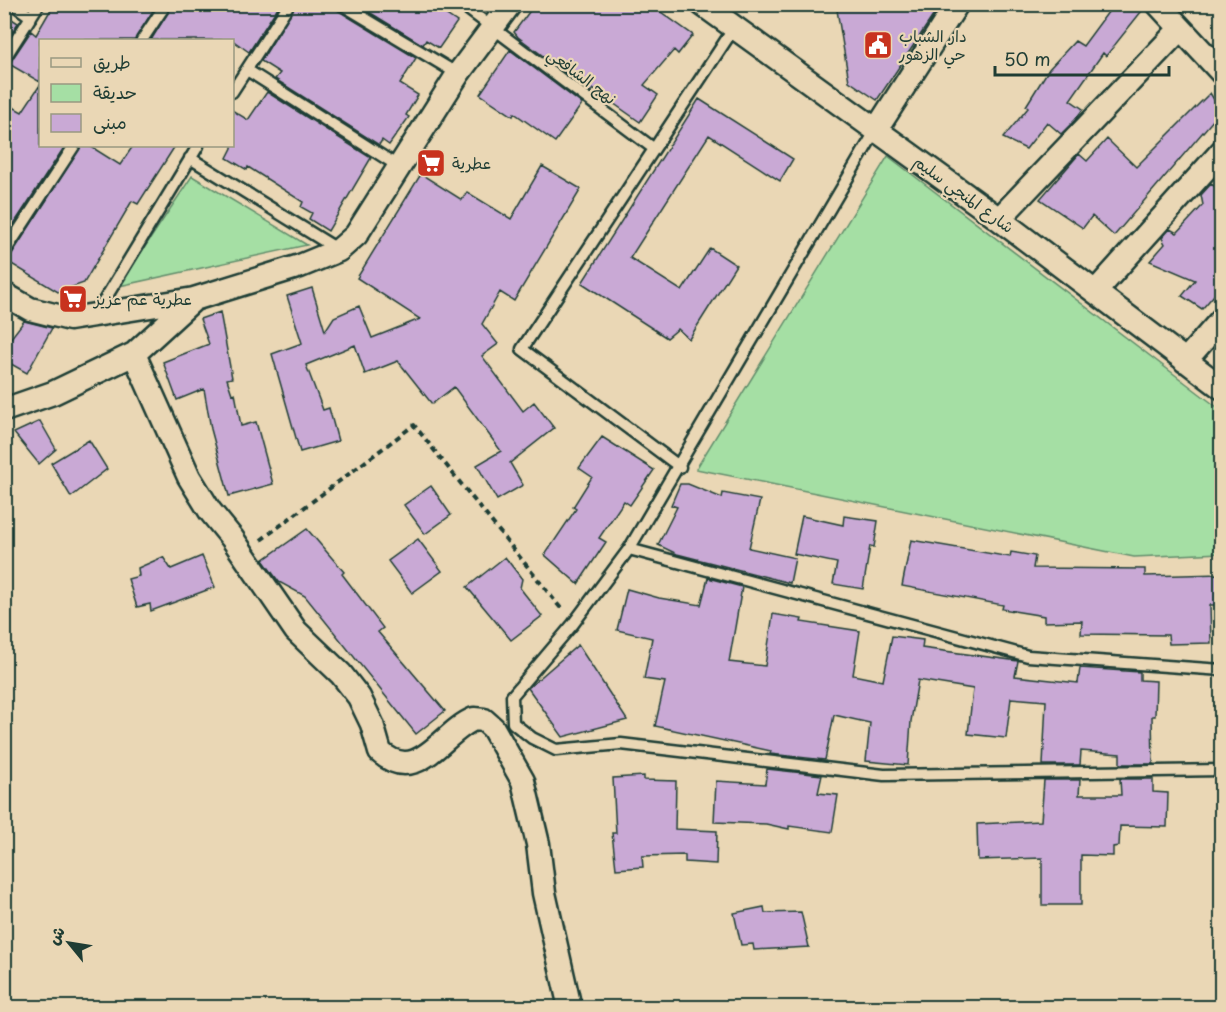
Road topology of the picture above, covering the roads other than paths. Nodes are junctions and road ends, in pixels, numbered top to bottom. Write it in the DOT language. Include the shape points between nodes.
graph roads {
  1 [pos="13,4"];
  2 [pos="39,4"];
  3 [pos="166,4"];
  4 [pos="289,4"];
  5 [pos="341,4"];
  6 [pos="461,4"];
  7 [pos="510,4"];
  8 [pos="957,4"];
  9 [pos="1158,4"];
  10 [pos="717,13"];
  11 [pos="31,17"];
  12 [pos="492,28"];
  13 [pos="1180,29"];
  14 [pos="143,39"];
  15 [pos="4,59"];
  16 [pos="247,70"];
  17 [pos="1221,73"];
  18 [pos="458,74"];
  19 [pos="234,89"];
  20 [pos="876,130"];
  21 [pos="73,147"];
  22 [pos="197,147"];
  23 [pos="653,148"];
  24 [pos="1221,151"];
  25 [pos="190,158"];
  26 [pos="398,166"];
  27 [pos="999,219"];
  28 [pos="339,250"];
  29 [pos="4,253"];
  30 [pos="1096,291"];
  31 [pos="4,294"];
  32 [pos="194,299"];
  33 [pos="94,316"];
  34 [pos="1221,320"];
  35 [pos="134,354"];
  36 [pos="1185,361"];
  37 [pos="1221,388"];
  38 [pos="4,410"];
  39 [pos="680,467"];
  40 [pos="629,549"];
  41 [pos="1221,670"];
  42 [pos="1221,770"];
  43 [pos="570,1008"];
  1 -- 11 [label="lane"];
  2 -- 11 [label="lane"];
  3 -- 14 [label="lane"];
  4 -- 16 [label="lane"];
  5 -- 18 [label="lane"];
  6 -- 12 [label="lane, نهج الشافعي"];
  7 -- 12 [label="street"];
  8 -- 20 [label="street"];
  9 -- 13 [label="street"];
  10 -- 20 [label="street, شارع المنجي سليم"];
  10 -- 23 [label="lane"];
  11 -- 15 [label="lane"];
  12 -- 18 [label="street"];
  12 -- 23 [label="lane, نهج الشافعي"];
  13 -- 17 [label="street"];
  13 -- 27 [label="street"];
  16 -- 19 [label="lane"];
  16 -- 26 [label="lane"];
  18 -- 26 [label="street"];
  20 -- 27 [label="street, شارع المنجي سليم"];
  20 -- 39 [label="lane"];
  21 -- 29 [label="lane"];
  22 -- 25 [label="lane"];
  23 -- 39 [label="lane" via="522,349"];
  24 -- 30 [label="street"];
  25 -- 28 [label="lane"];
  25 -- 33 [label="lane"];
  26 -- 28 [label="street" via="356,235"];
  27 -- 30 [label="street, شارع المنجي سليم"];
  28 -- 32 [label="street" via="250,284"];
  30 -- 36 [label="street, شارع المنجي سليم"];
  31 -- 33 [label="street" via="30,309 58,318"];
  32 -- 33 [label="street"];
  32 -- 35 [label="street"];
  34 -- 36 [label="street"];
  35 -- 38 [label="street" via="52,393"];
  35 -- 43 [label="street" via="189,477 210,511 296,631 359,697 372,724 376,744 388,759 398,764 427,756 474,719 493,728 523,781"];
  36 -- 37 [label="street, شارع المنجي سليم"];
  39 -- 40 [label="lane"];
  40 -- 41 [label="lane" via="1028,656"];
  40 -- 42 [label="lane" via="512,696 513,723 556,750 621,744 884,776"];
}
